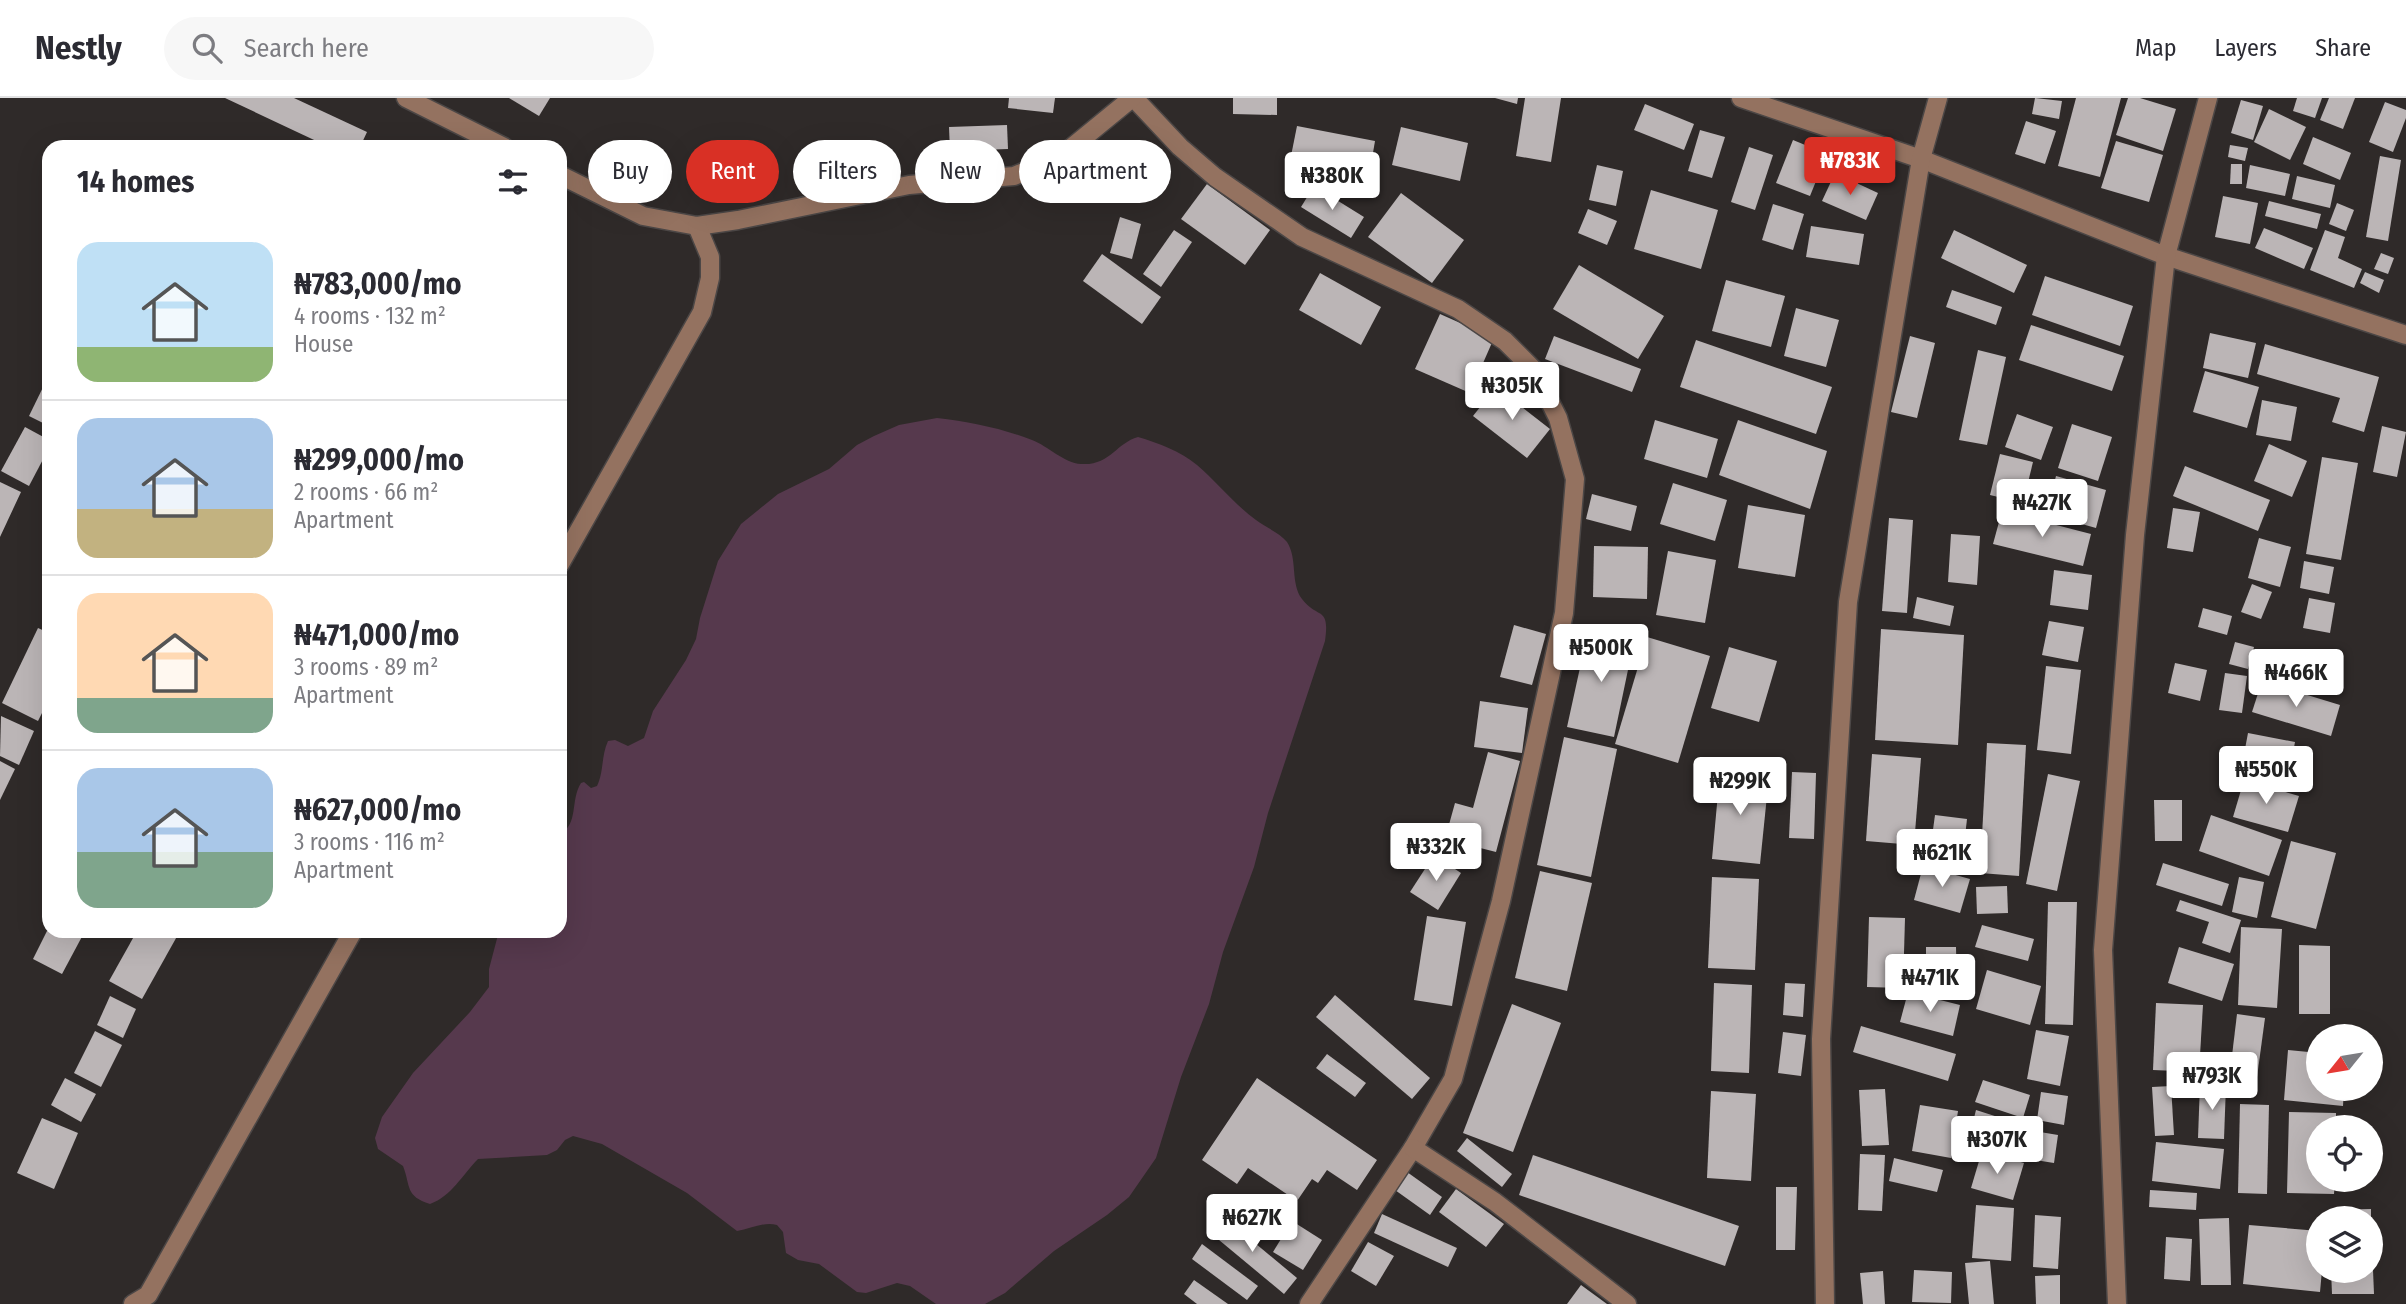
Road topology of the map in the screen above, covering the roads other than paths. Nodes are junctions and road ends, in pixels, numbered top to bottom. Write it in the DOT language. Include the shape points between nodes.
graph roads {
  1 [pos="407,98"];
  2 [pos="1133,98"];
  3 [pos="1741,98"];
  4 [pos="1938,98"];
  5 [pos="2208,98"];
  6 [pos="490,140"];
  7 [pos="1922,159"];
  8 [pos="567,178"];
  9 [pos="697,226"];
  10 [pos="2166,256"];
  11 [pos="2406,335"];
  12 [pos="567,552"];
  13 [pos="350,938"];
  14 [pos="1413,1148"];
  15 [pos="133,1304"];
  16 [pos="1309,1304"];
  17 [pos="1627,1304"];
  18 [pos="1825,1304"];
  19 [pos="2117,1304"];
  1 -- 6 [label="street"];
  2 -- 9 [label="street" via="1071,148 1014,176 909,185"];
  2 -- 14 [label="street" via="1215,177 1302,237 1458,309 1506,341 1534,370 1558,418 1575,479 1564,613 1501,901 1453,1079"];
  3 -- 7 [label="street"];
  4 -- 7 [label="street"];
  5 -- 10 [label="street"];
  7 -- 10 [label="street"];
  7 -- 18 [label="street" via="1848,602 1821,1039"];
  8 -- 9 [label="street" via="643,216"];
  9 -- 12 [label="street" via="710,257 702,313"];
  10 -- 11 [label="street"];
  10 -- 19 [label="street" via="2135,536 2103,950"];
  13 -- 15 [label="street" via="148,1295"];
  14 -- 16 [label="street"];
  14 -- 17 [label="street" via="1495,1202"];
}
